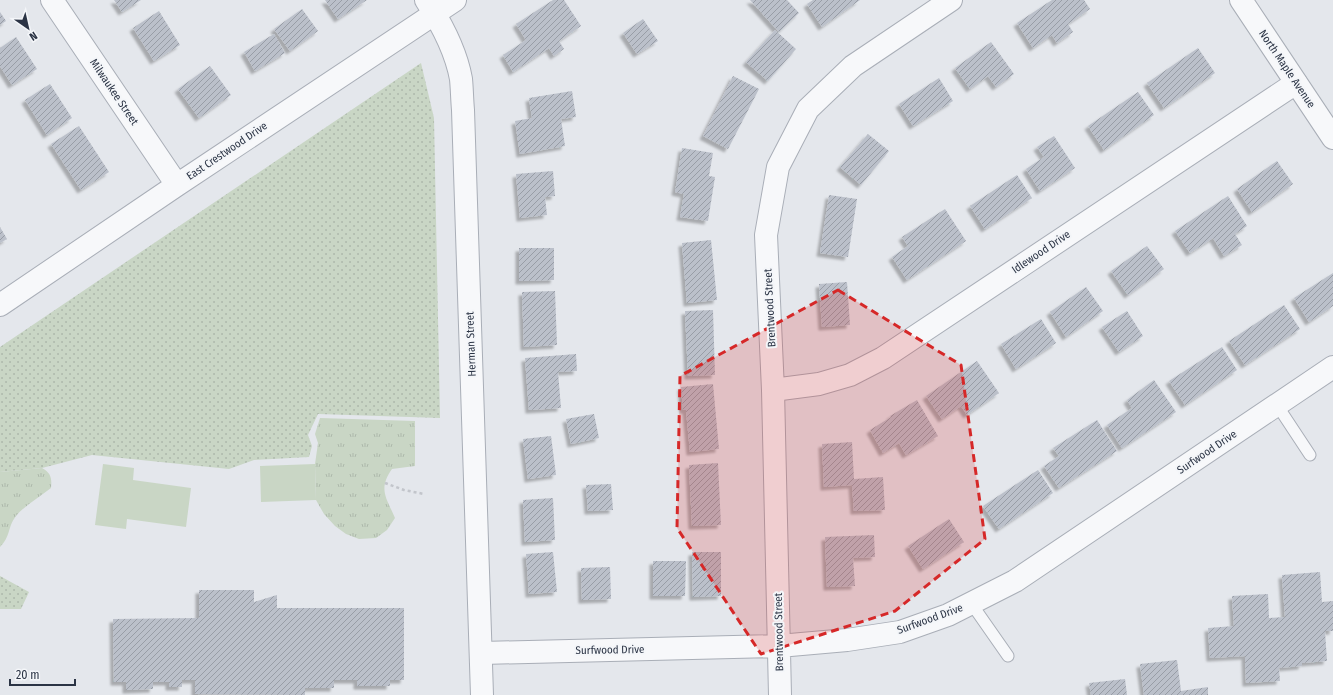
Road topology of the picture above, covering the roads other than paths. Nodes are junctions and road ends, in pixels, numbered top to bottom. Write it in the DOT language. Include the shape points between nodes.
graph roads {
  1 [pos="52,0"];
  2 [pos="455,0"];
  3 [pos="950,0"];
  4 [pos="1241,0"];
  5 [pos="430,7"];
  6 [pos="1296,83"];
  7 [pos="1333,138"];
  8 [pos="177,185"];
  9 [pos="0,305"];
  10 [pos="1333,367"];
  11 [pos="773,390"];
  12 [pos="1277,405"];
  13 [pos="1310,455"];
  14 [pos="971,603"];
  15 [pos="779,646"];
  16 [pos="482,653"];
  17 [pos="1008,656"];
  18 [pos="482,695"];
  19 [pos="780,695"];
  1 -- 8 [label="street, Milwaukee Street"];
  2 -- 5 [label="street, East Crestwood Drive"];
  3 -- 11 [label="street, Brentwood Street" via="853,66 808,109 778,167 766,235"];
  4 -- 6 [label="street, North Maple Avenue"];
  5 -- 8 [label="street, East Crestwood Drive"];
  5 -- 16 [label="street, Herman Street" via="454,54 461,79"];
  6 -- 7 [label="street, North Maple Avenue"];
  6 -- 11 [label="street, Idlewood Drive" via="883,358 850,375 819,384"];
  8 -- 9 [label="street, East Crestwood Drive"];
  10 -- 12 [label="street, Surfwood Drive"];
  11 -- 15 [label="street, Brentwood Street"];
  12 -- 13 [label="lane"];
  12 -- 14 [label="street, Surfwood Drive" via="1015,581"];
  14 -- 15 [label="street, Surfwood Drive" via="948,615 900,632"];
  14 -- 17 [label="lane"];
  15 -- 16 [label="street, Surfwood Drive"];
  15 -- 19 [label="street, Brentwood Street"];
  16 -- 18 [label="street, Herman Street"];
}
